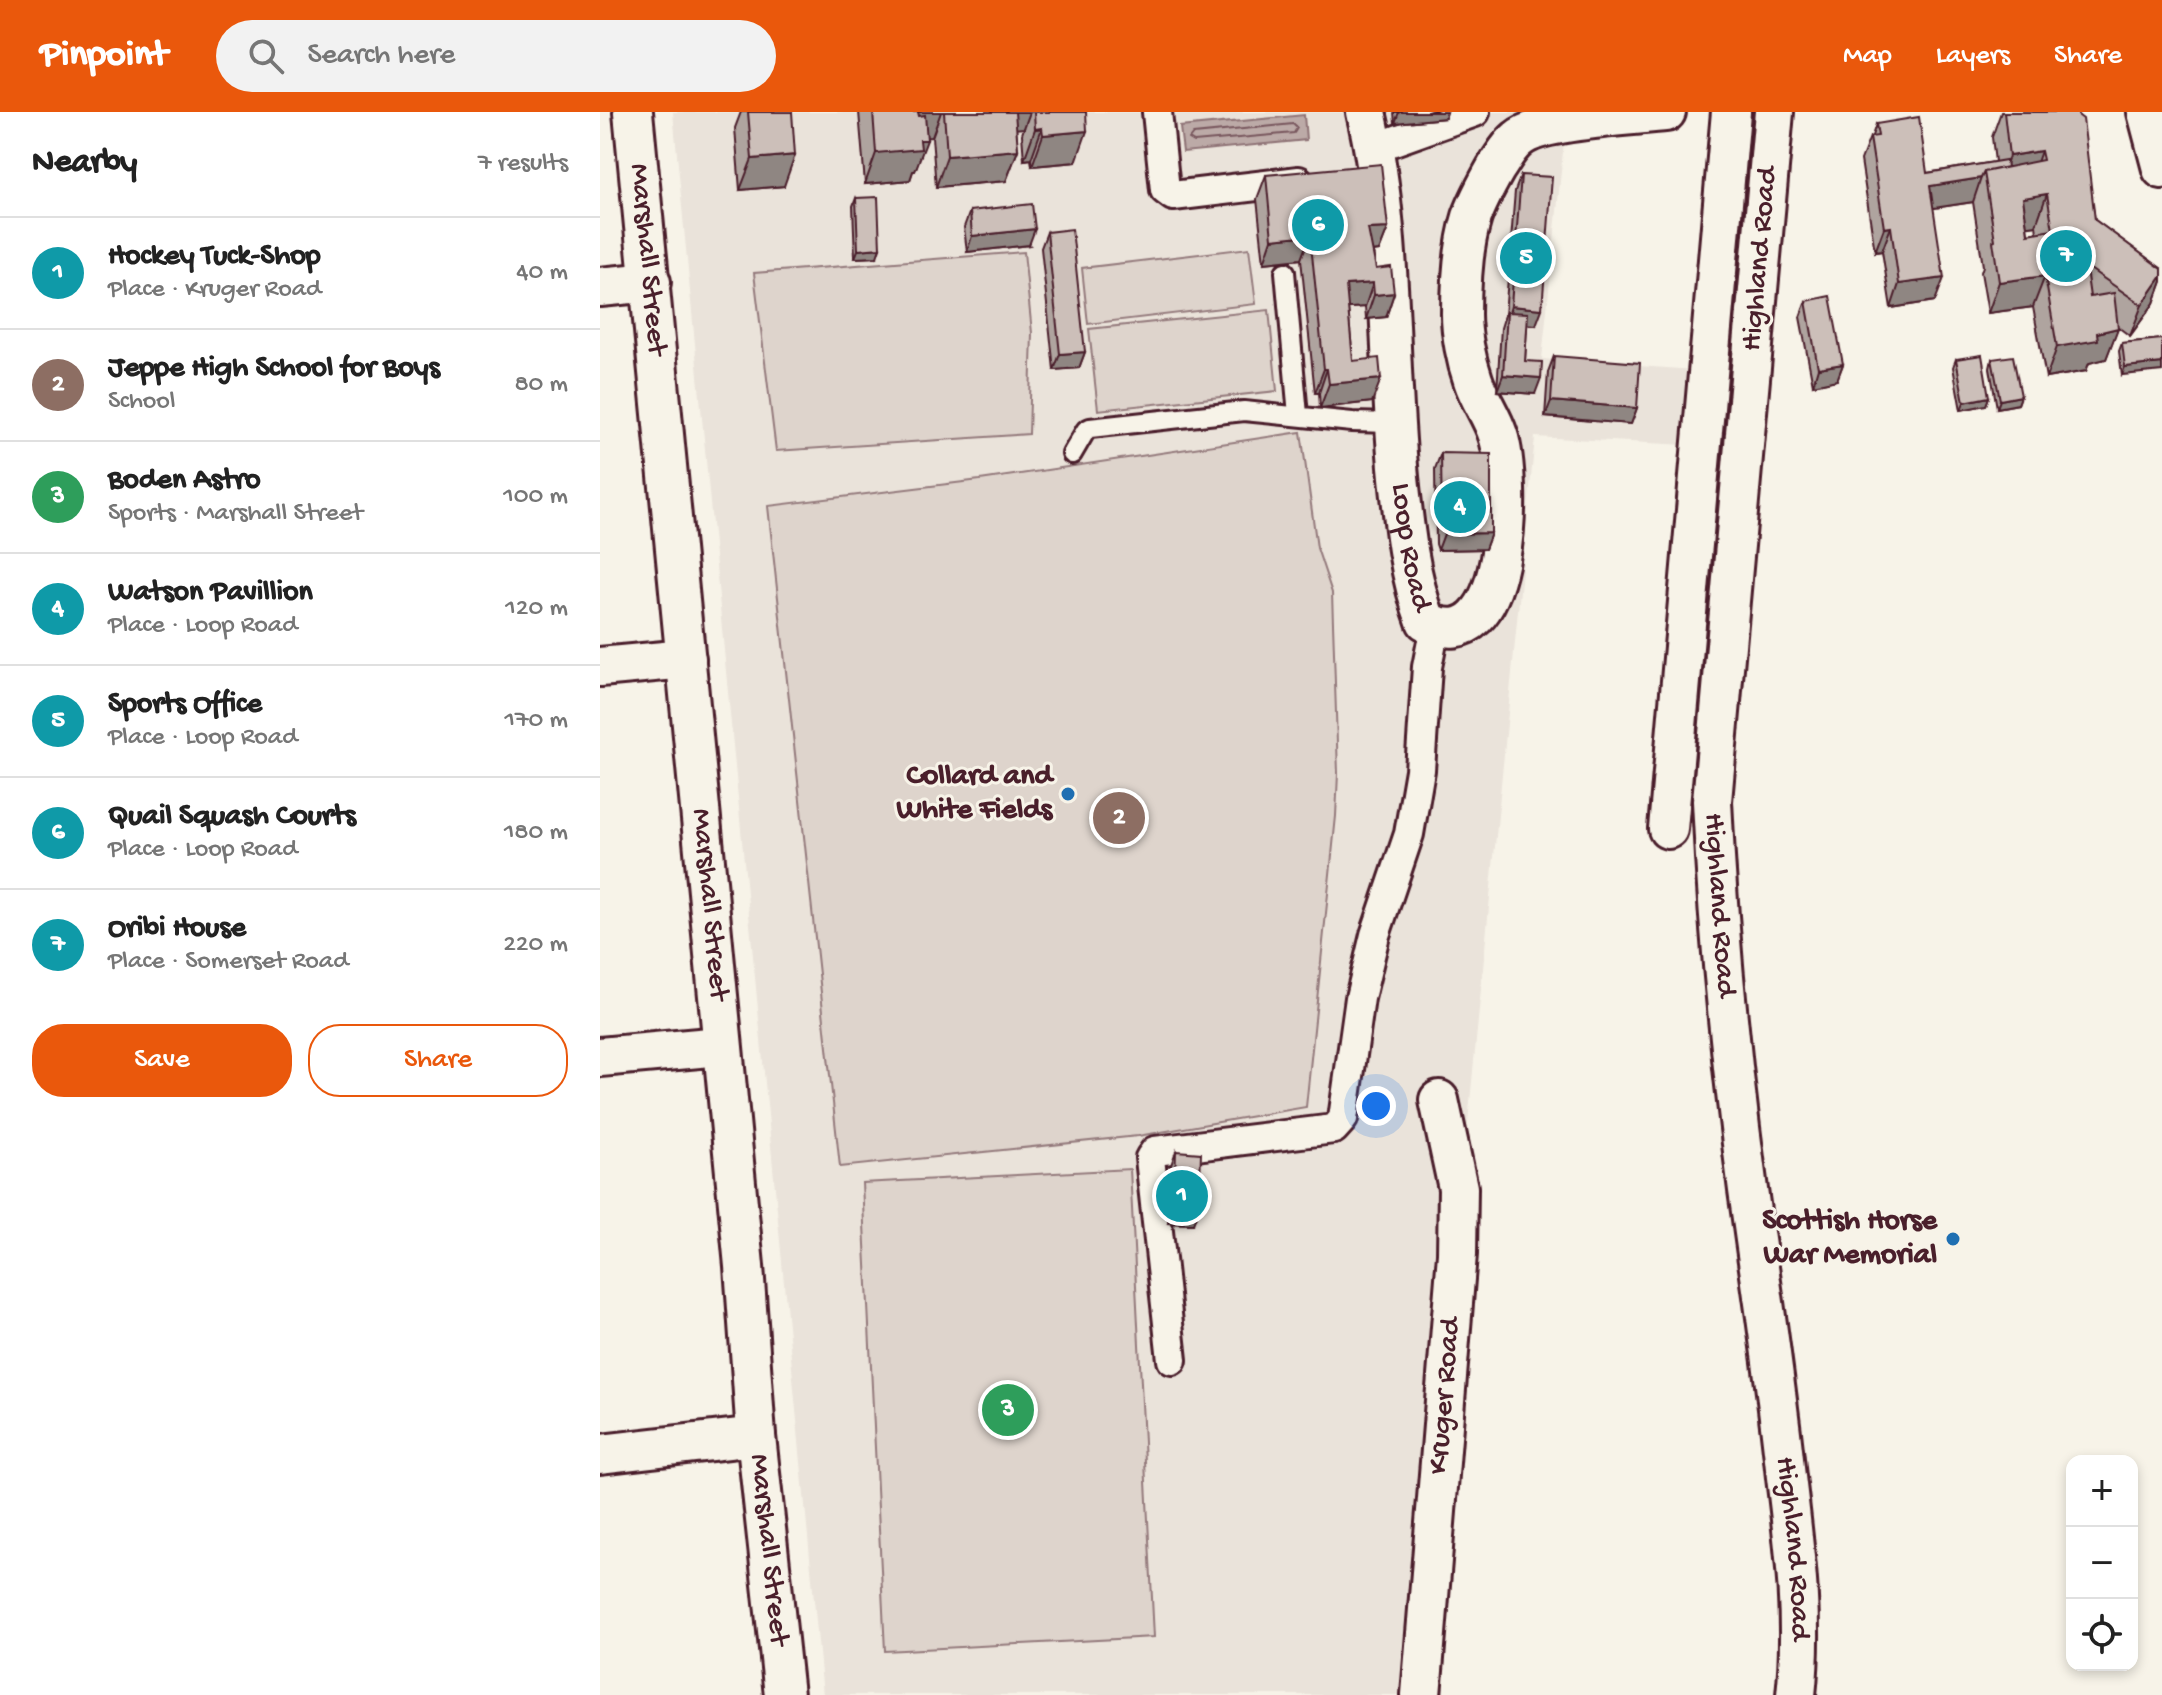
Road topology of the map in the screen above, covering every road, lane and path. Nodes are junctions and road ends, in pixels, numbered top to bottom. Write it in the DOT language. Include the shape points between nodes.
graph roads {
  1 [pos="633,112"];
  2 [pos="1157,112"];
  3 [pos="1366,112"];
  4 [pos="1475,112"];
  5 [pos="1666,112"];
  6 [pos="1731,112"];
  7 [pos="1774,112"];
  8 [pos="2147,112"];
  9 [pos="1357,168"];
  10 [pos="2162,169"];
  11 [pos="1285,272"];
  12 [pos="651,282"];
  13 [pos="600,287"];
  14 [pos="1298,415"];
  15 [pos="1393,423"];
  16 [pos="1072,454"];
  17 [pos="1435,626"];
  18 [pos="686,659"];
  19 [pos="600,667"];
  20 [pos="1668,829"];
  21 [pos="721,1046"];
  22 [pos="600,1057"];
  23 [pos="1439,1100"];
  24 [pos="1172,1360"];
  25 [pos="756,1436"];
  26 [pos="600,1454"];
  27 [pos="784,1695"];
  28 [pos="1421,1695"];
  29 [pos="1796,1695"];
  1 -- 12 [label="street, Marshall Street"];
  2 -- 9 [label="street" via="1165,190 1173,196"];
  3 -- 9 [label="street, Loop Road"];
  4 -- 9 [label="street"];
  5 -- 17 [label="street, Loop Road" via="1532,130 1506,151 1480,197 1471,220 1461,316 1473,382 1499,437 1507,506 1504,536 1480,614 1467,625"];
  6 -- 20 [label="street, Highland Road"];
  7 -- 29 [label="street, Highland Road" via="1712,801 1737,1101 1797,1567"];
  8 -- 10 [label="street"];
  9 -- 15 [label="street, Loop Road" via="1390,295"];
  11 -- 14 [label="lane"];
  12 -- 13 [label="street"];
  12 -- 18 [label="street, Marshall Street"];
  14 -- 15 [label="lane"];
  14 -- 16 [label="lane" via="1244,411 1090,428"];
  15 -- 17 [label="street, Loop Road" via="1418,602 1426,621"];
  17 -- 24 [label="street" via="1409,834 1360,998 1343,1119 1334,1129 1155,1151 1150,1158"];
  18 -- 19 [label="street"];
  18 -- 21 [label="street, Marshall Street"];
  21 -- 22 [label="street"];
  21 -- 25 [label="street, Marshall Street"];
  23 -- 28 [label="street, Kruger Road" via="1459,1205"];
  25 -- 26 [label="street"];
  25 -- 27 [label="street, Marshall Street"];
}
